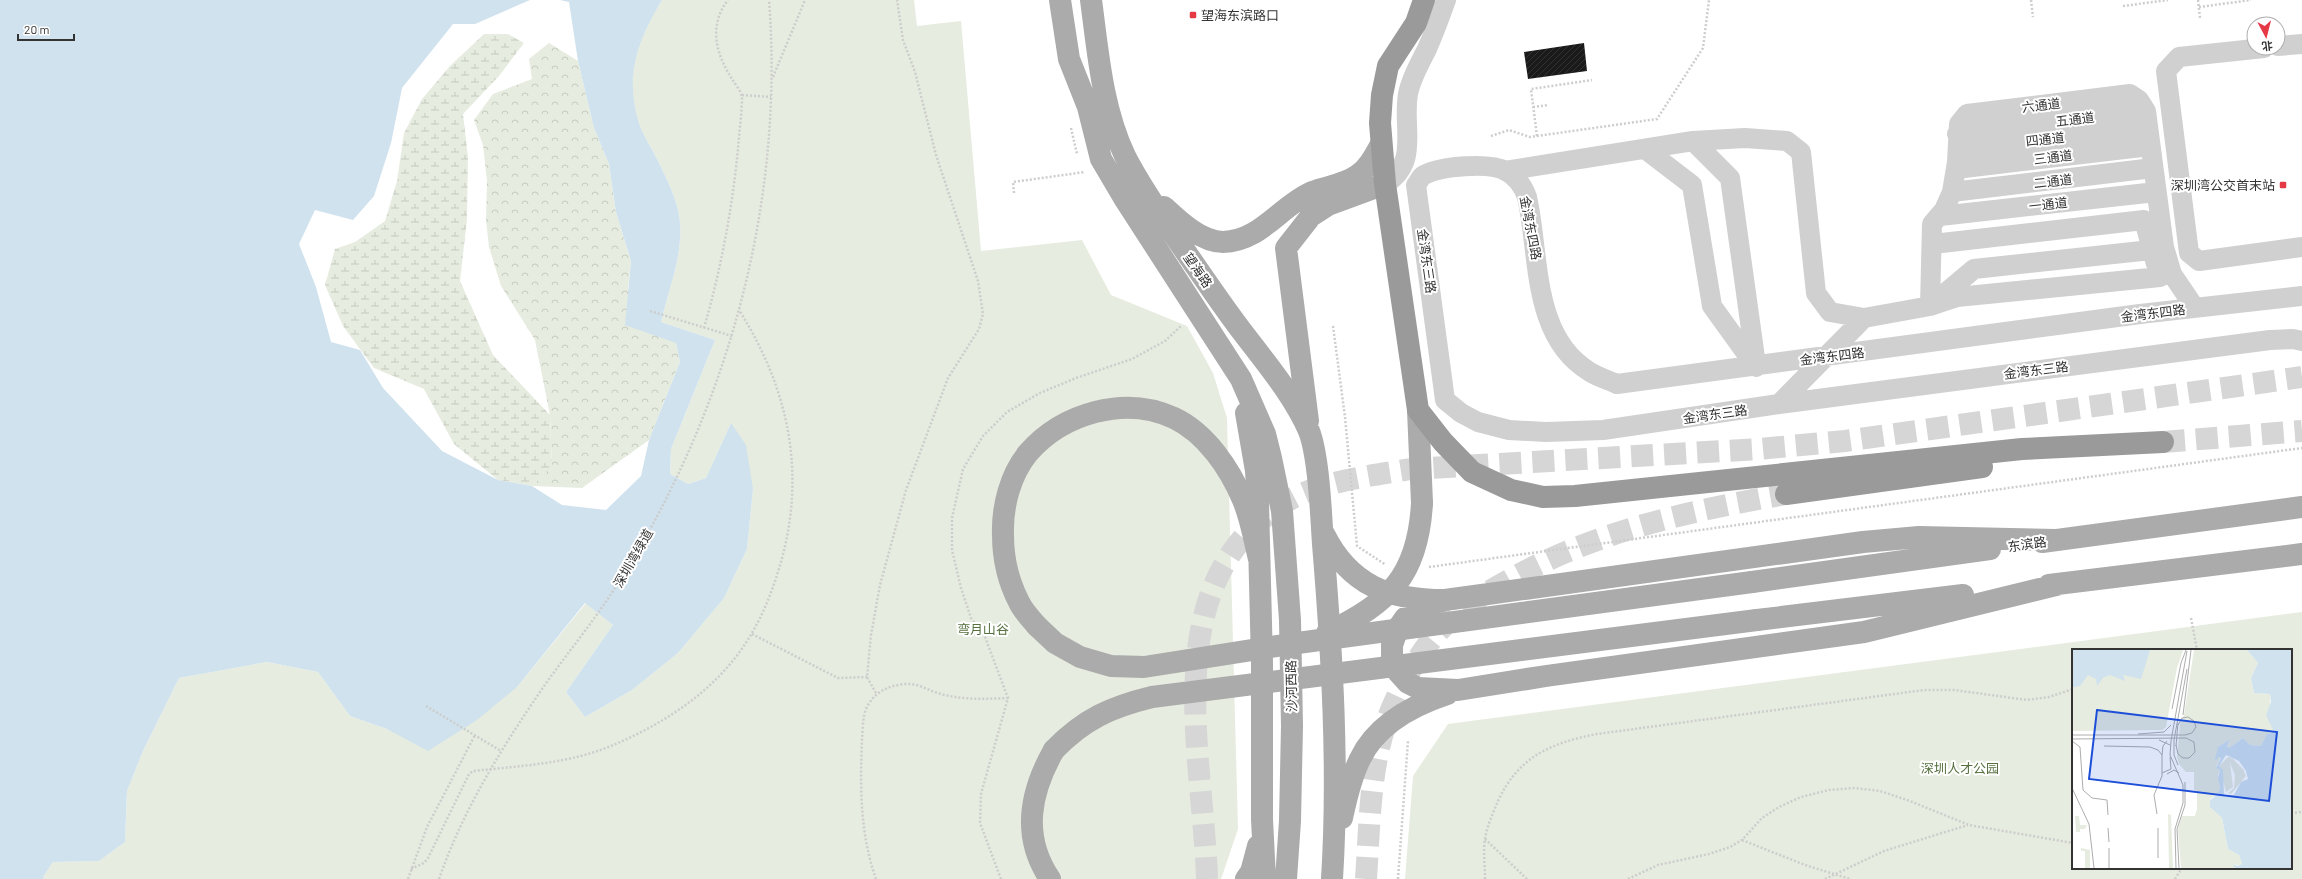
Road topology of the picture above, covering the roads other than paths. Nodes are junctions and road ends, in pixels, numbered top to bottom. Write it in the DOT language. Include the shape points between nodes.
graph roads {
  1 [pos="1060,0"];
  2 [pos="1091,0"];
  3 [pos="1424,0"];
  4 [pos="1446,0"];
  5 [pos="2302,44"];
  6 [pos="2286,45"];
  7 [pos="2246,50"];
  8 [pos="2148,128"];
  9 [pos="1693,141"];
  10 [pos="1408,145"];
  11 [pos="1380,146"];
  12 [pos="1645,149"];
  13 [pos="2153,168"];
  14 [pos="1956,169"];
  15 [pos="1506,171"];
  16 [pos="1430,173"];
  17 [pos="1385,184"];
  18 [pos="1144,189"];
  19 [pos="1952,192"];
  20 [pos="1346,198"];
  21 [pos="2158,201"];
  22 [pos="1390,216"];
  23 [pos="1940,216"];
  24 [pos="1933,244"];
  25 [pos="2302,247"];
  26 [pos="2151,250"];
  27 [pos="2160,277"];
  28 [pos="2302,296"];
  29 [pos="1930,306"];
  30 [pos="2194,308"];
  31 [pos="1864,318"];
  32 [pos="2302,341"];
  33 [pos="1824,358"];
  34 [pos="1756,367"];
  35 [pos="1241,379"];
  36 [pos="1779,404"];
  37 [pos="1418,410"];
  38 [pos="1310,434"];
  39 [pos="1280,493"];
  40 [pos="1786,494"];
  41 [pos="2302,507"];
  42 [pos="1322,529"];
  43 [pos="2056,540"];
  44 [pos="2302,554"];
  45 [pos="1259,559"];
  46 [pos="2064,583"];
  47 [pos="1445,600"];
  48 [pos="1290,644"];
  49 [pos="1458,690"];
  50 [pos="1262,819"];
  51 [pos="1334,848"];
  52 [pos="1050,879"];
  53 [pos="1246,879"];
  54 [pos="1265,879"];
  55 [pos="1286,879"];
  56 [pos="1332,879"];
  1 -- 35 [label="main road, 望海路" via="1069,59 1088,107 1101,159"];
  2 -- 18 [label="main road, 望海路" via="1099,66 1113,121 1125,155"];
  3 -- 11 [label="highway" via="1416,23 1388,66 1382,95"];
  4 -- 10 [label="street" via="1408,93"];
  5 -- 6 [label="street"];
  7 -- 25 [label="street" via="2179,57 2166,72 2189,253 2199,261"];
  8 -- 13 [label="street"];
  8 -- 14 [label="street, 三通道"];
  8 -- 14 [label="street, 六通道" via="2139,100 2130,94 1966,114 1958,124"];
  9 -- 12 [label="street"];
  9 -- 31 [label="street" via="1745,138 1787,141 1801,152 1816,292 1830,312"];
  9 -- 34 [label="street" via="1730,178"];
  10 -- 16 [label="street" via="1414,160"];
  10 -- 17 [label="street" via="1397,177"];
  11 -- 17 [label="highway"];
  11 -- 18 [label="main road" via="1370,163 1358,175 1342,184 1312,192 1280,212 1257,233 1237,241 1222,242 1206,238 1181,222"];
  12 -- 15 [label="street"];
  12 -- 34 [label="street" via="1692,185 1712,306"];
  13 -- 19 [label="street, 二通道"];
  13 -- 21 [label="street"];
  14 -- 19 [label="street, 六通道"];
  15 -- 16 [label="street" via="1484,166"];
  15 -- 34 [label="street, 金湾东四路" via="1523,187 1527,197 1544,306 1554,331 1568,352 1589,371 1617,384"];
  16 -- 36 [label="street, 金湾东三路" via="1422,176 1416,185 1445,400 1461,413 1478,422 1509,430 1546,432 1603,430"];
  17 -- 20 [label="main road"];
  17 -- 22 [label="highway"];
  18 -- 38 [label="main road, 望海路" via="1195,267 1296,407"];
  19 -- 23 [label="street, 六通道"];
  20 -- 22 [label="main road" via="1364,200 1378,206"];
  20 -- 38 [label="main road" via="1328,205 1311,216 1286,248"];
  21 -- 23 [label="street, 一通道"];
  21 -- 30 [label="street" via="2164,247 2172,274"];
  22 -- 37 [label="highway"];
  23 -- 24 [label="street, 六通道" via="1932,224"];
  24 -- 26 [label="street" via="2144,220"];
  24 -- 29 [label="street, 六通道"];
  26 -- 27 [label="street"];
  26 -- 29 [label="street" via="1974,269"];
  27 -- 29 [label="street" via="1957,297"];
  27 -- 30 [label="street" via="2163,286"];
  28 -- 30 [label="street, 金湾东四路"];
  29 -- 31 [label="street"];
  30 -- 33 [label="street, 金湾东四路"];
  31 -- 33 [label="street"];
  32 -- 36 [label="street, 金湾东三路" via="2270,340"];
  33 -- 34 [label="street, 金湾东四路"];
  33 -- 36 [label="street"];
  35 -- 39 [label="main road, 望海路" via="1265,434"];
  35 -- 45 [label="main road" via="1256,471"];
  37 -- 40 [label="highway" via="1443,442 1472,472 1511,490 1543,497 1624,492 2022,449 2163,442"];
  37 -- 48 [label="main road, bridge" via="1422,503 1420,532 1414,556 1401,578 1381,601 1355,619 1325,633"];
  38 -- 42 [label="main road, 望海路" via="1316,464"];
  39 -- 55 [label="main road, 沙河西路" via="1290,620 1292,718"];
  41 -- 43 [label="main road, 东滨路"];
  42 -- 47 [label="main road" via="1344,566 1373,588 1408,598"];
  42 -- 51 [label="main road" via="1332,706"];
  43 -- 47 [label="main road" via="1920,537 1870,541"];
  43 -- 48 [label="main road, 东滨路, bridge"];
  44 -- 46 [label="main road"];
  45 -- 48 [label="main road, bridge" via="1243,499 1218,457 1206,442 1175,418 1151,410 1100,410 1071,420 1047,435 1028,453 1014,476 1006,498 1002,526 1003,554 1009,581 1020,604 1037,626 1055,643 1080,657 1111,666 1144,667"];
  45 -- 50 [label="main road"];
  46 -- 49 [label="main road" via="1864,632"];
  46 -- 52 [label="main road, bridge" via="1152,697 1124,704 1095,716 1072,732 1054,750 1041,773 1034,798 1032,821 1036,848"];
  47 -- 49 [label="main road" via="1417,609 1405,618 1392,645 1392,658 1398,672 1408,683 1418,688"];
  49 -- 51 [label="main road" via="1422,703 1392,722 1372,741 1360,759"];
  50 -- 53 [label="main road" via="1258,851"];
  50 -- 54 [label="main road"];
  51 -- 56 [label="main road"];
}
